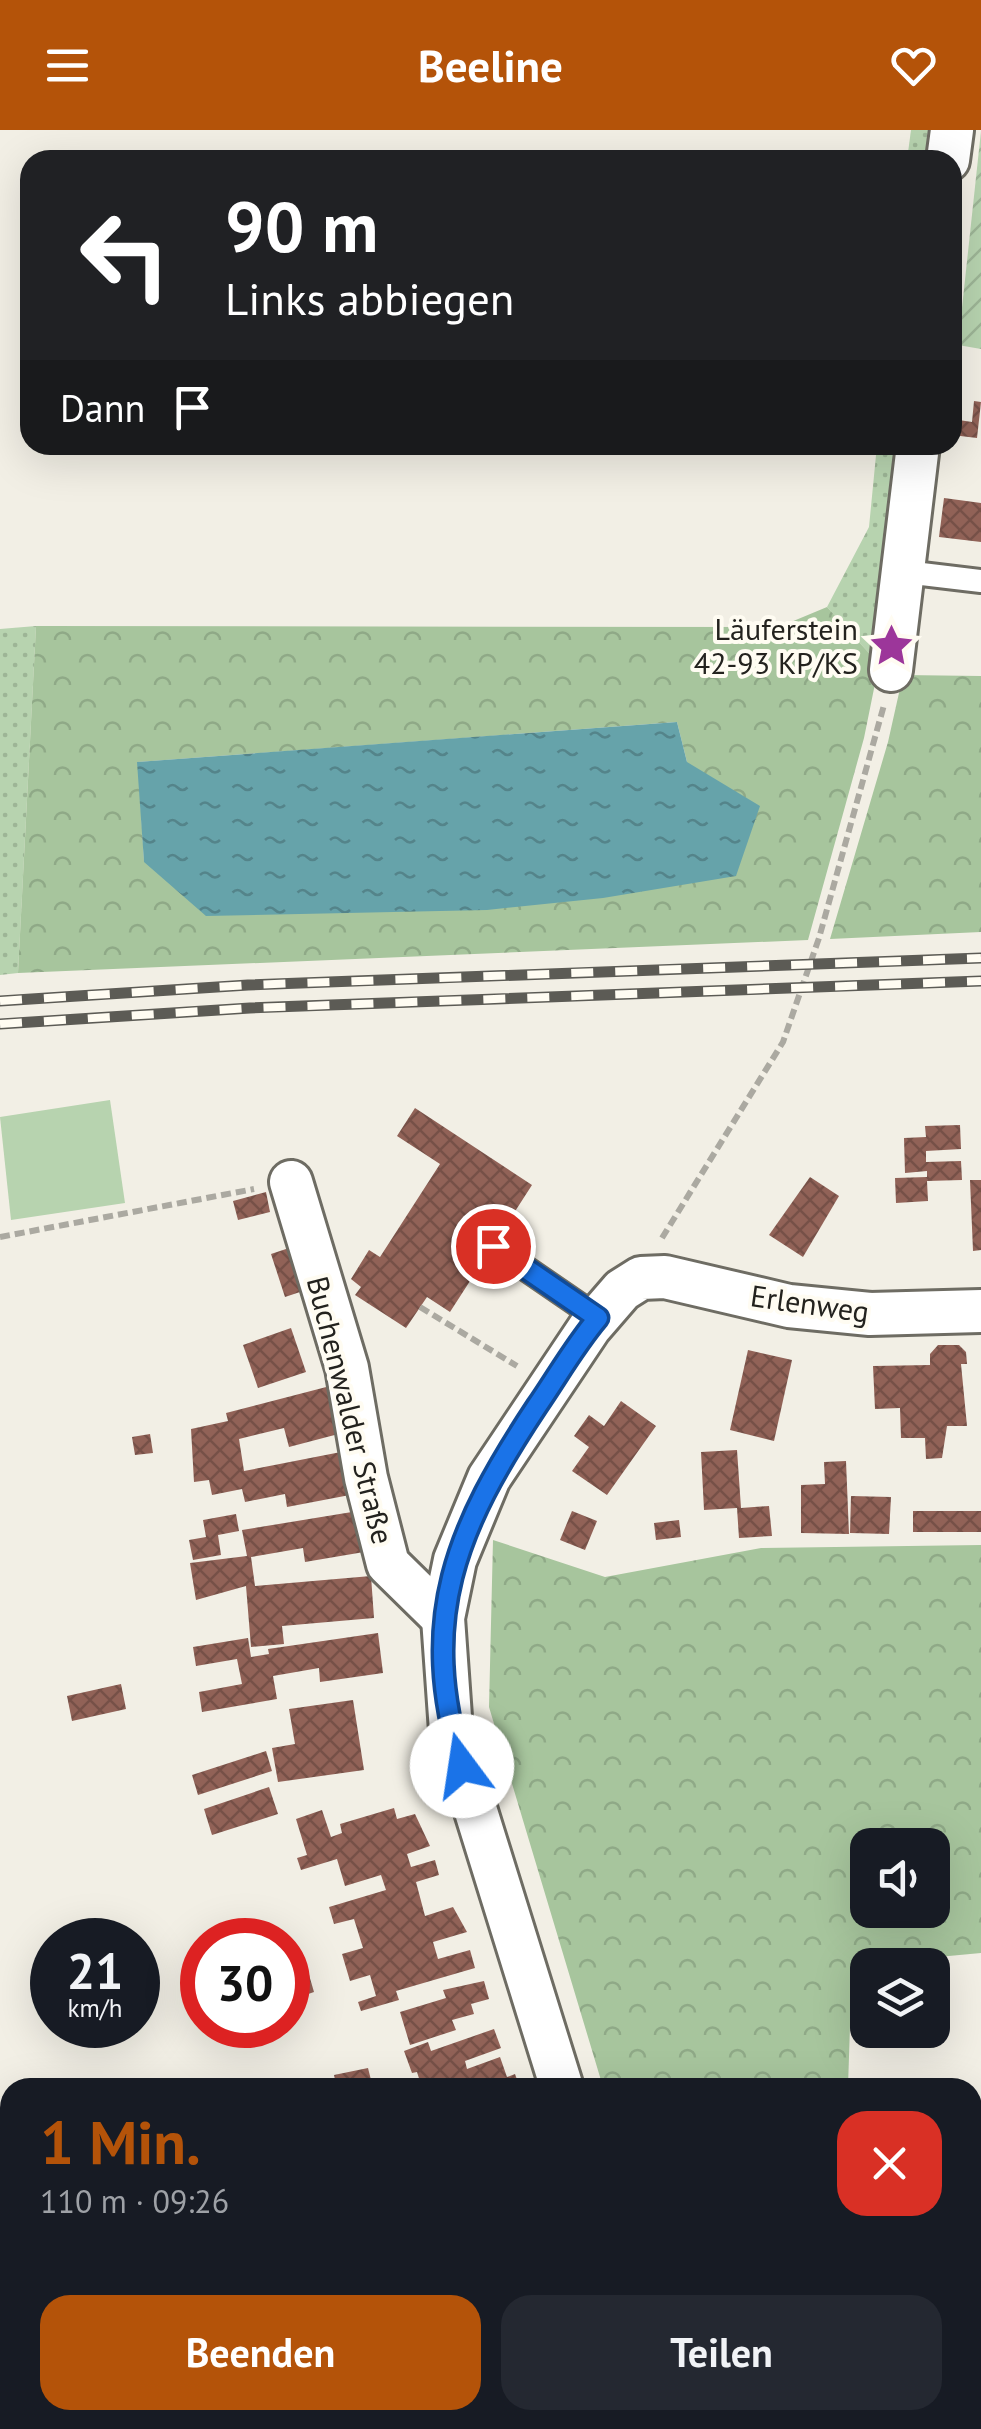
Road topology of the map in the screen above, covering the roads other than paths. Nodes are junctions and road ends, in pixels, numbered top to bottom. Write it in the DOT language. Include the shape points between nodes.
graph roads {
  1 [pos="917,455"];
  2 [pos="905,572"];
  3 [pos="981,580"];
  4 [pos="891,670"];
  5 [pos="291,1182"];
  6 [pos="493,1246"];
  7 [pos="981,1311"];
  8 [pos="598,1318"];
  9 [pos="443,1618"];
  10 [pos="559,2078"];
  1 -- 2 [label="street"];
  2 -- 3 [label="lane"];
  2 -- 4 [label="street"];
  5 -- 9 [label="street, Buchenwalder Straße" via="347,1368 388,1564"];
  6 -- 8 [label="lane"];
  7 -- 8 [label="street, Erlenweg" via="870,1314 790,1306 665,1277 642,1278 622,1290"];
  8 -- 9 [label="street" via="489,1478 455,1560"];
  9 -- 10 [label="street" via="451,1731"];
}
